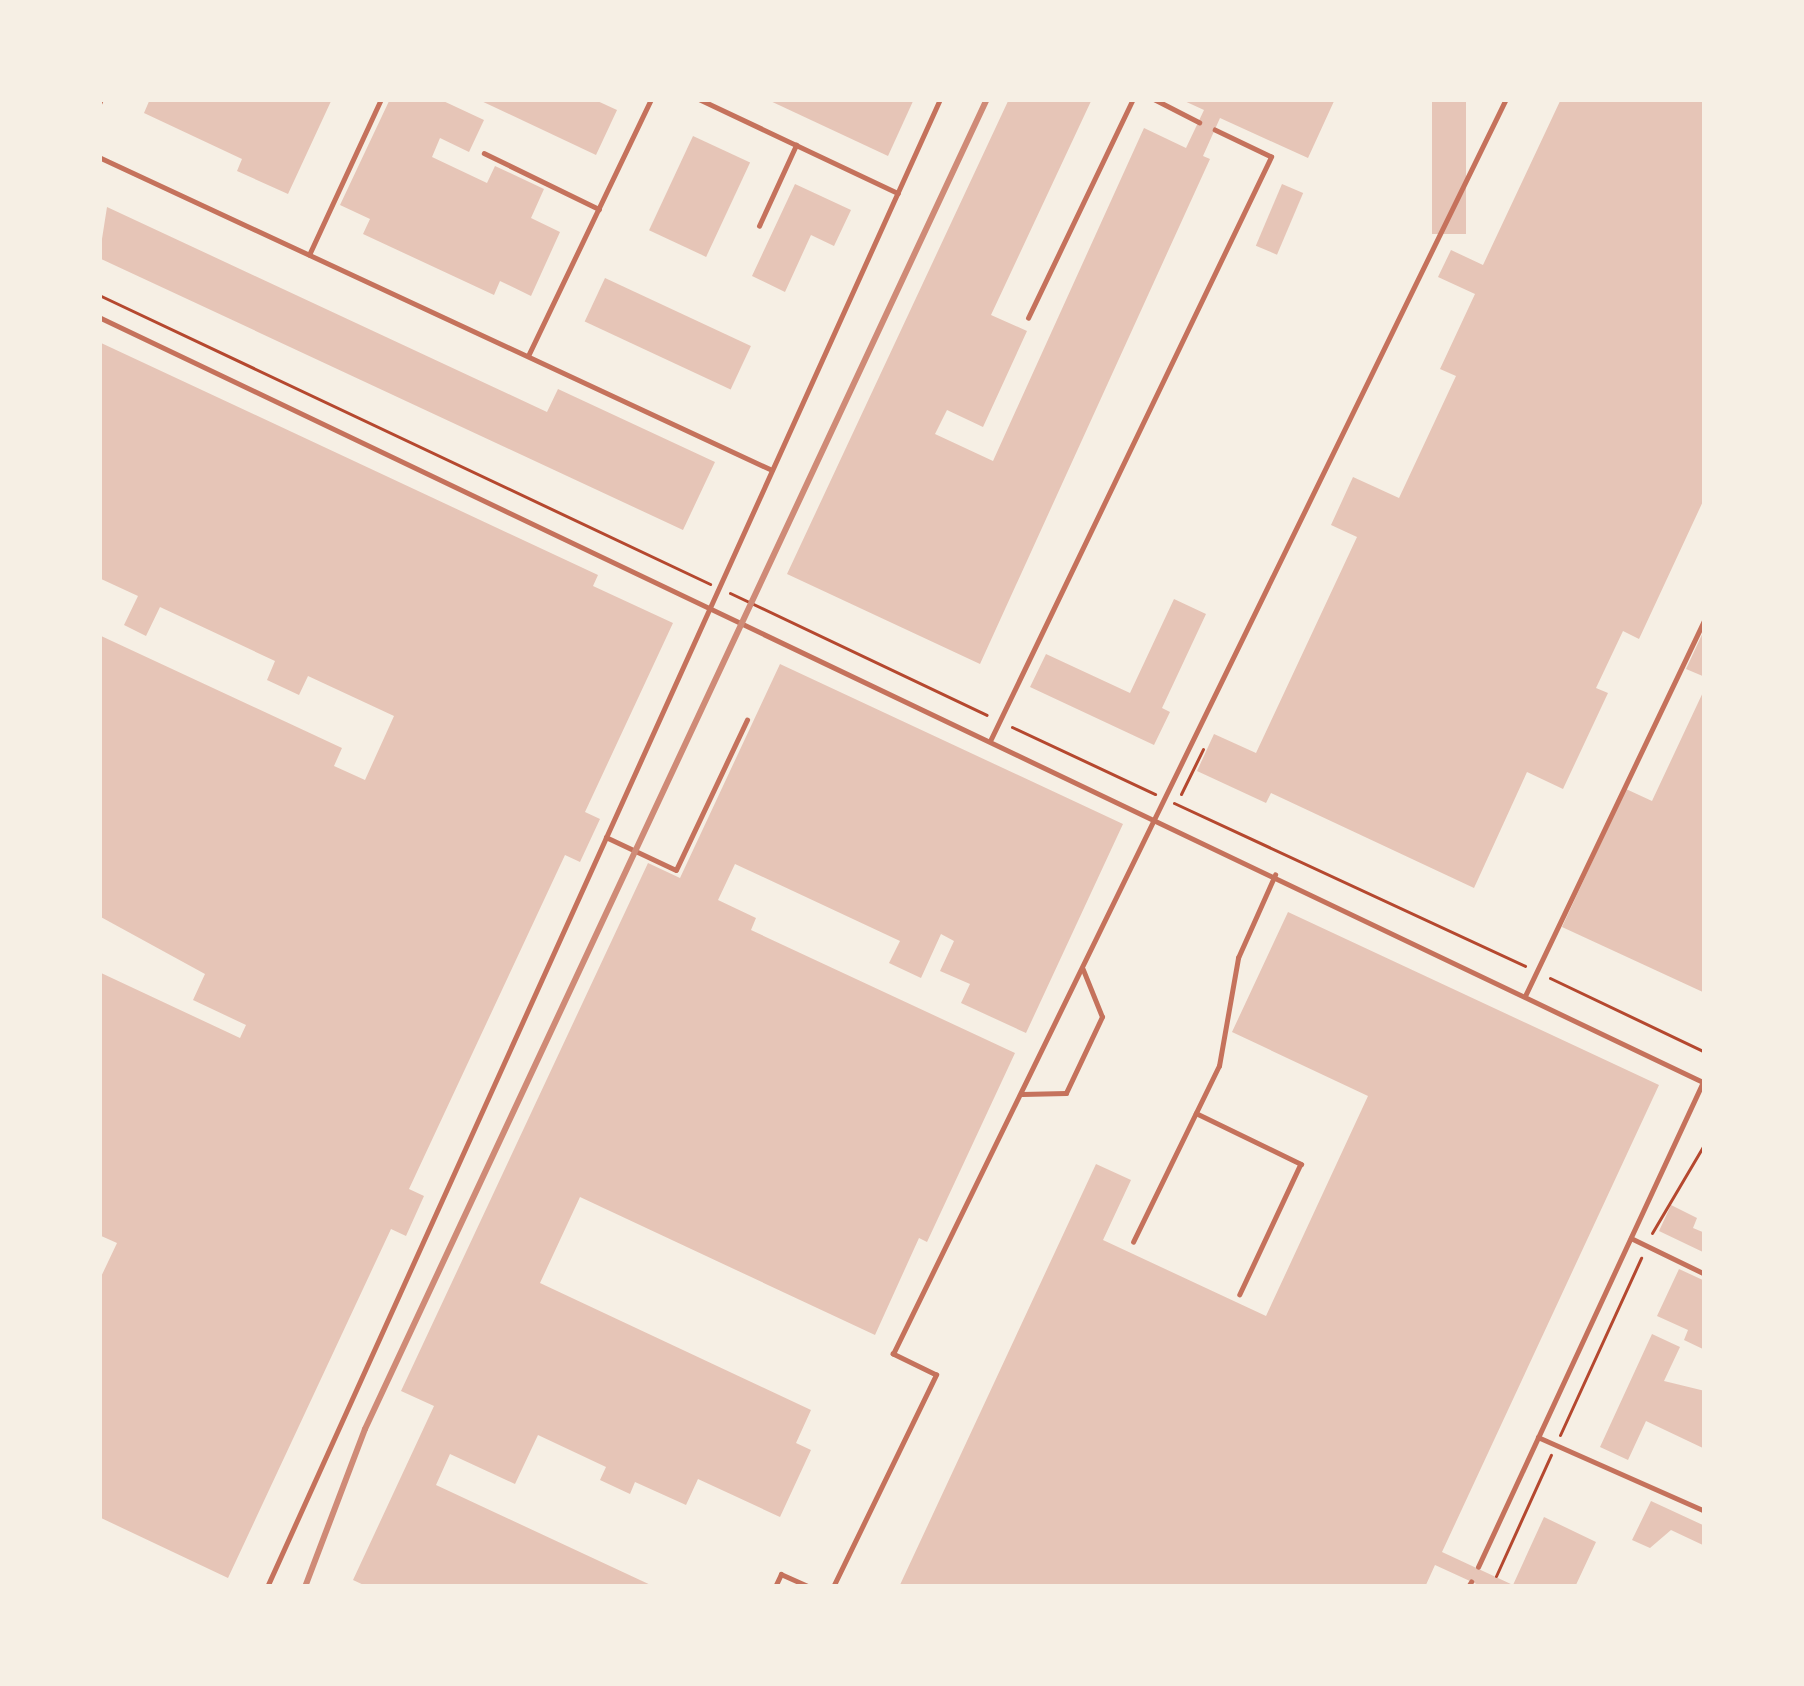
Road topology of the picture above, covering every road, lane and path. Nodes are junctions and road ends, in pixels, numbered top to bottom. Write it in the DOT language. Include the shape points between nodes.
graph roads {
  1 [pos="381,99"];
  2 [pos="651,99"];
  3 [pos="699,99"];
  4 [pos="940,99"];
  5 [pos="1133,99"];
  6 [pos="1154,99"];
  7 [pos="1506,99"];
  8 [pos="1198,122"];
  9 [pos="1215,130"];
  10 [pos="796,145"];
  11 [pos="484,153"];
  12 [pos="99,157"];
  13 [pos="898,193"];
  14 [pos="599,208"];
  15 [pos="759,226"];
  16 [pos="309,254"];
  17 [pos="99,295"];
  18 [pos="99,316"];
  19 [pos="1028,318"];
  20 [pos="528,356"];
  21 [pos="772,470"];
  22 [pos="718,588"];
  23 [pos="711,604"];
  24 [pos="1705,619"];
  25 [pos="747,720"];
  26 [pos="999,721"];
  27 [pos="1213,730"];
  28 [pos="991,739"];
  29 [pos="1167,799"];
  30 [pos="1158,819"];
  31 [pos="606,837"];
  32 [pos="1275,875"];
  33 [pos="1083,970"];
  34 [pos="1537,971"];
  35 [pos="1525,996"];
  36 [pos="1705,1052"];
  37 [pos="1704,1083"];
  38 [pos="1022,1094"];
  39 [pos="1196,1113"];
  40 [pos="1705,1143"];
  41 [pos="1631,1238"];
  42 [pos="1132,1242"];
  43 [pos="1647,1246"];
  44 [pos="1705,1274"];
  45 [pos="1240,1294"];
  46 [pos="1538,1437"];
  47 [pos="1556,1445"];
  48 [pos="1705,1511"];
  49 [pos="1478,1568"];
  50 [pos="1496,1576"];
  51 [pos="267,1587"];
  52 [pos="775,1587"];
  53 [pos="810,1587"];
  54 [pos="832,1587"];
  1 -- 16 [label="lane"];
  2 -- 14 [label="lane"];
  3 -- 10 [label="lane"];
  4 -- 13 [label="lane"];
  5 -- 19 [label="lane"];
  6 -- 8 [label="lane"];
  7 -- 29 [label="lane"];
  9 -- 26 [label="lane" via="1271,157"];
  10 -- 13 [label="lane"];
  10 -- 15 [label="lane"];
  11 -- 14 [label="lane"];
  12 -- 16 [label="lane"];
  13 -- 21 [label="lane"];
  14 -- 20 [label="lane"];
  16 -- 20 [label="lane"];
  17 -- 22 [label="path"];
  18 -- 23 [label="lane"];
  20 -- 21 [label="lane"];
  21 -- 22 [label="lane"];
  22 -- 23 [label="lane"];
  22 -- 26 [label="path"];
  23 -- 28 [label="lane"];
  23 -- 31 [label="lane"];
  24 -- 34 [label="lane"];
  25 -- 31 [label="lane" via="676,870"];
  26 -- 28 [label="lane"];
  26 -- 29 [label="path"];
  27 -- 29 [label="path" via="1183,793"];
  28 -- 30 [label="lane"];
  29 -- 30 [label="lane"];
  29 -- 34 [label="path"];
  30 -- 32 [label="lane"];
  30 -- 33 [label="lane"];
  31 -- 51 [label="lane"];
  32 -- 35 [label="lane"];
  32 -- 39 [label="lane" via="1238,958 1219,1066"];
  33 -- 38 [label="lane"];
  33 -- 38 [label="lane" via="1102,1017 1066,1093"];
  34 -- 35 [label="lane"];
  34 -- 36 [label="path"];
  35 -- 37 [label="lane"];
  37 -- 41 [label="lane"];
  38 -- 54 [label="lane" via="893,1354 936,1375"];
  39 -- 42 [label="lane"];
  39 -- 45 [label="lane" via="1301,1164"];
  40 -- 43 [label="path"];
  41 -- 43 [label="lane"];
  41 -- 46 [label="lane"];
  43 -- 44 [label="lane"];
  43 -- 47 [label="path"];
  46 -- 47 [label="lane"];
  46 -- 49 [label="lane"];
  47 -- 48 [label="lane"];
  47 -- 50 [label="path"];
  52 -- 53 [label="lane" via="781,1574"];
}
